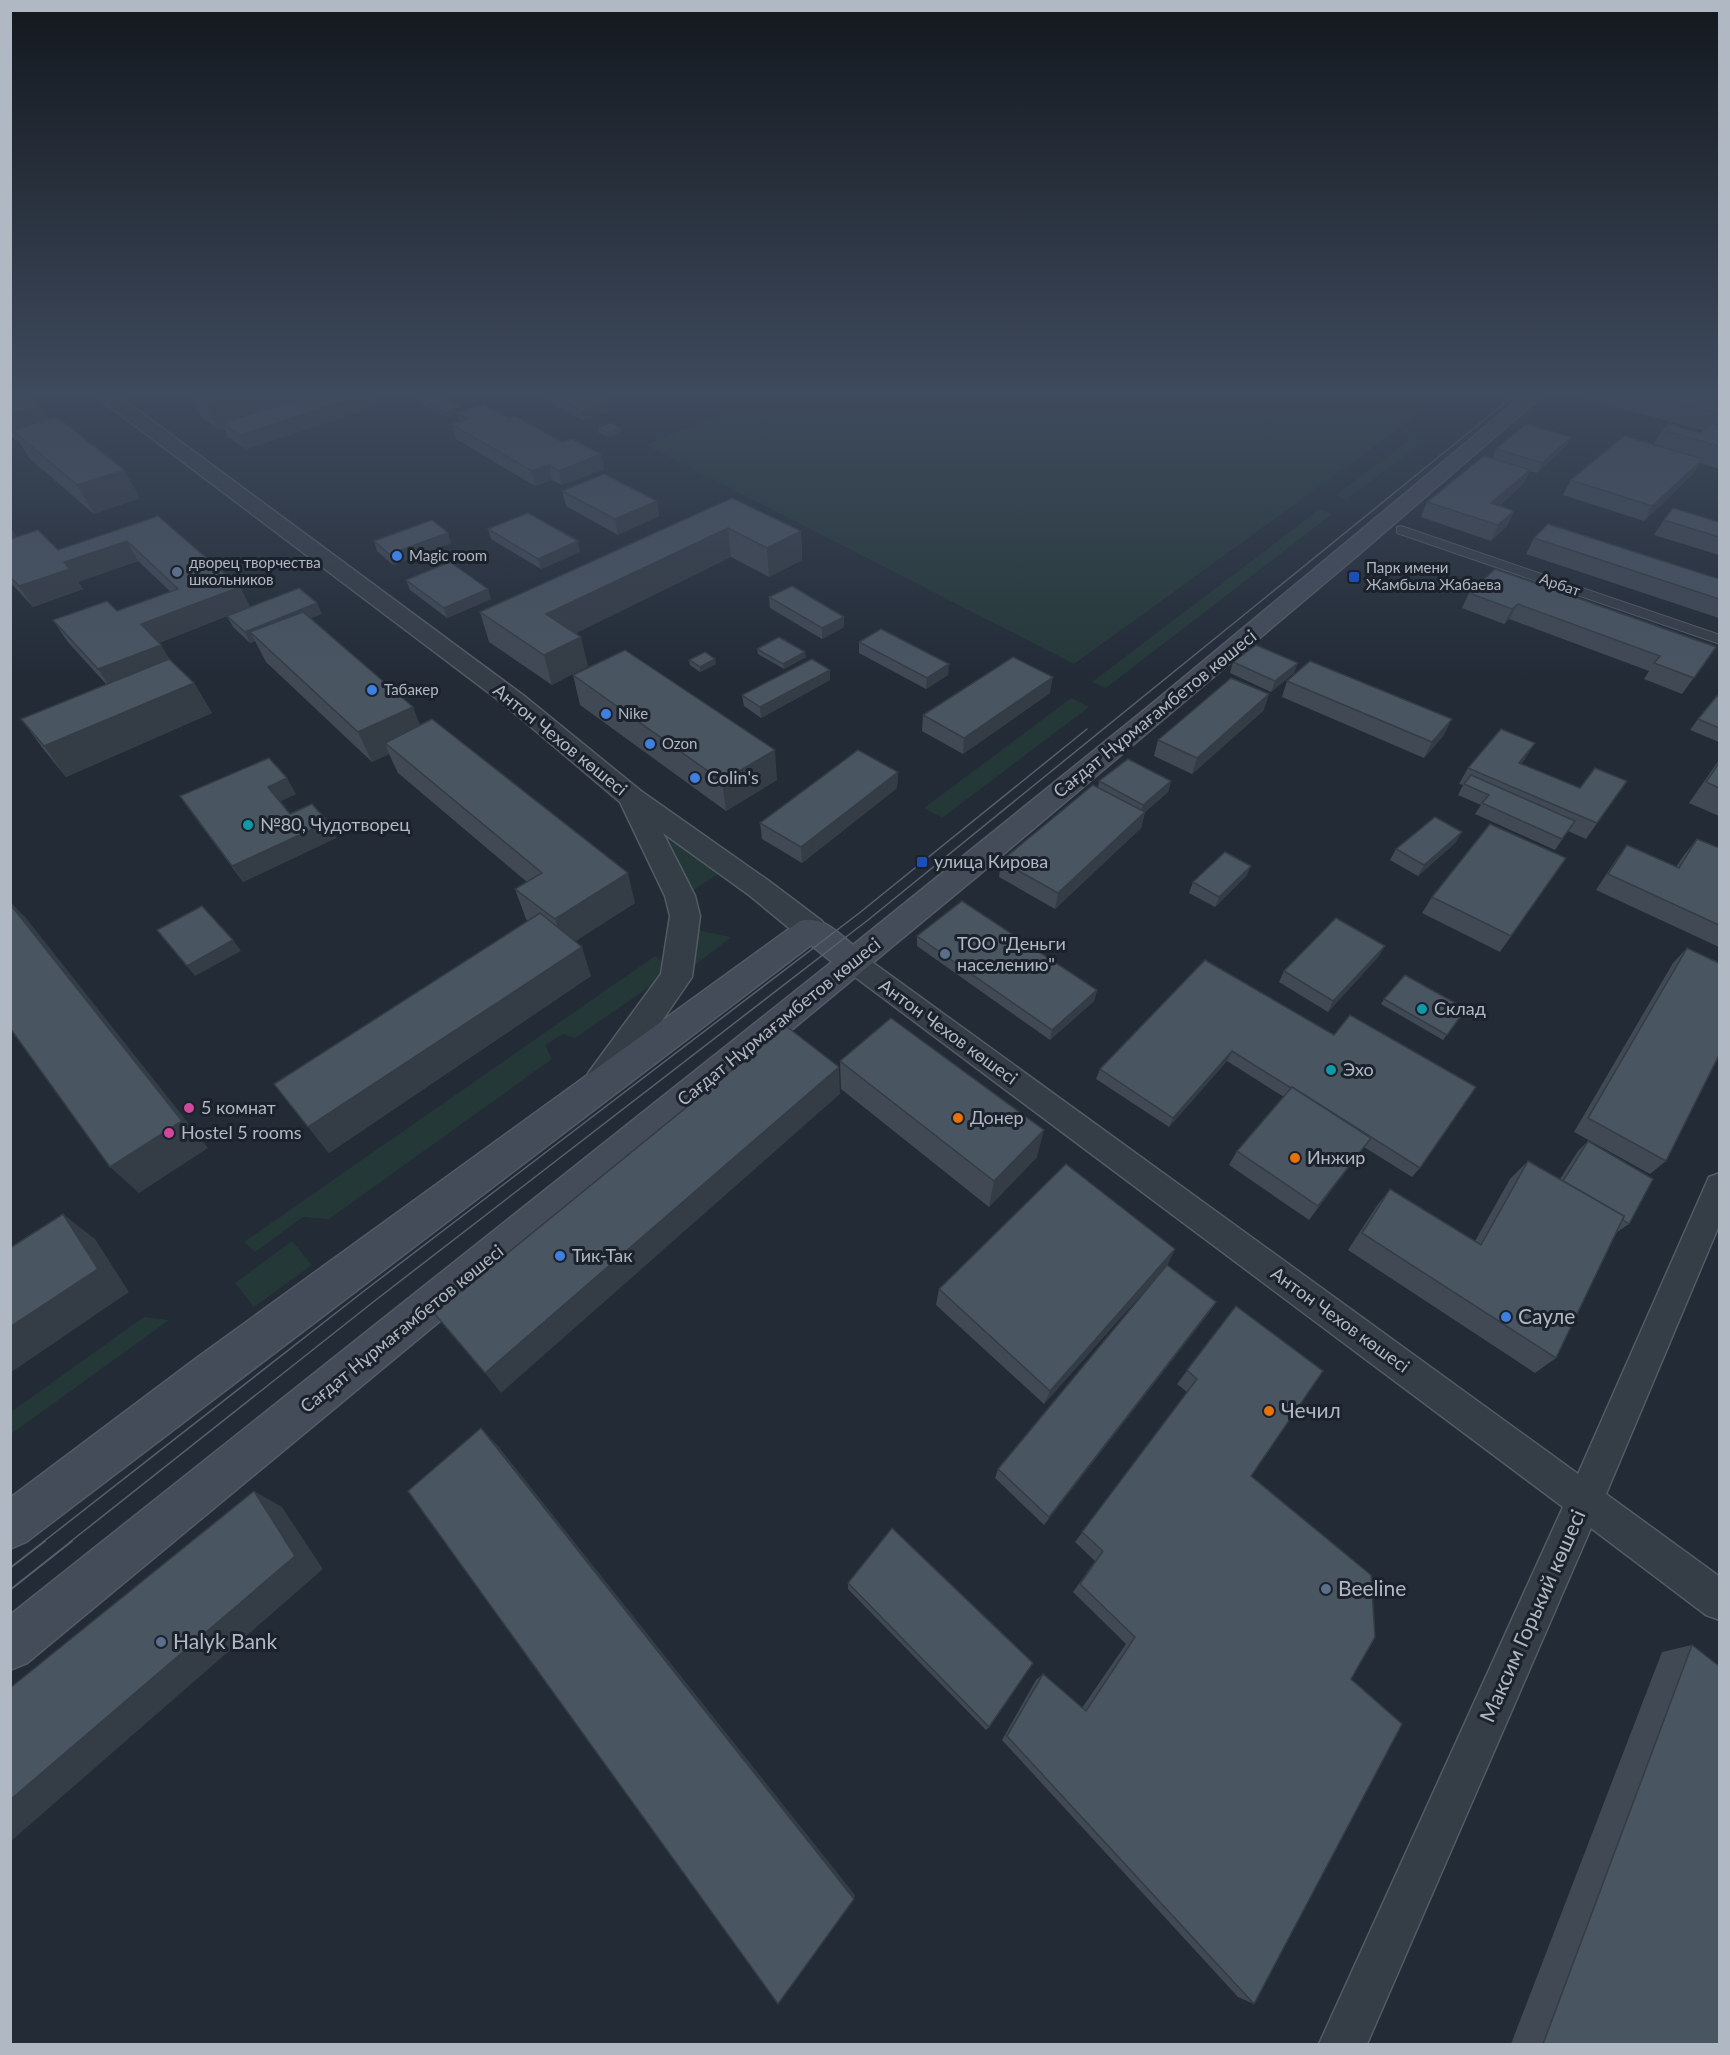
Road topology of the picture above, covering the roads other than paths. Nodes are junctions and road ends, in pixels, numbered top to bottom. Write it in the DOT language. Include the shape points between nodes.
graph roads {
  1 [pos="229,486"];
  2 [pos="1427,486"];
  3 [pos="1401,530"];
  4 [pos="1719,640"];
  5 [pos="631,797"];
  6 [pos="811,929"];
  7 [pos="852,962"];
  8 [pos="595,1091"];
  9 [pos="1719,1186"];
  10 [pos="1584,1500"];
  11 [pos="10,1526"];
  12 [pos="1719,1601"];
  13 [pos="10,1646"];
  14 [pos="1342,2044"];
  1 -- 5 [label="street, Антон Чехов көшесі" via="514,700"];
  2 -- 7 [label="main road, Сағдат Нұрмағамбетов көшесі"];
  3 -- 4 [label="street, Арбат"];
  5 -- 6 [label="street, Антон Чехов көшесі"];
  5 -- 8 [label="street" via="686,916 676,977"];
  6 -- 7 [label="main road, Антон Чехов көшесі"];
  6 -- 8 [label="main road"];
  7 -- 10 [label="street, Антон Чехов көшесі"];
  7 -- 13 [label="main road, Сағдат Нұрмағамбетов көшесі"];
  8 -- 11 [label="main road"];
  9 -- 10 [label="street, Максим Горький көшесі"];
  10 -- 12 [label="street, Антон Чехов көшесі"];
  10 -- 14 [label="street, Максим Горький көшесі"];
}
